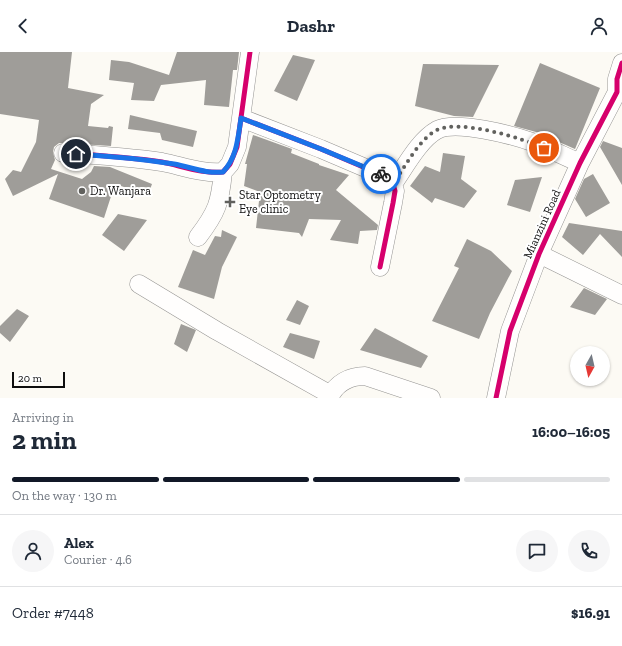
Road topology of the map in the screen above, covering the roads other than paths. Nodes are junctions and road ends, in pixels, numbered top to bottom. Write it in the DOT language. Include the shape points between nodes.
graph roads {
  1 [pos="250,52"];
  2 [pos="622,63"];
  3 [pos="619,94"];
  4 [pos="241,118"];
  5 [pos="63,154"];
  6 [pos="580,163"];
  7 [pos="223,172"];
  8 [pos="393,184"];
  9 [pos="198,237"];
  10 [pos="539,254"];
  11 [pos="380,267"];
  12 [pos="139,284"];
  13 [pos="622,295"];
  14 [pos="330,396"];
  15 [pos="431,398"];
  16 [pos="496,398"];
  1 -- 4 [label="street"];
  2 -- 3 [label="street, Mianzini Road" via="617,79"];
  3 -- 6 [label="street, Mianzini Road"];
  4 -- 7 [label="street" via="237,146 230,164"];
  4 -- 8 [label="street" via="382,175"];
  5 -- 7 [label="street" via="127,157 203,171"];
  6 -- 8 [label="street" via="532,142 458,126 438,129 423,140"];
  6 -- 10 [label="street, Mianzini Road"];
  7 -- 9 [label="street" via="218,206"];
  8 -- 11 [label="street" via="393,204"];
  10 -- 13 [label="street"];
  10 -- 16 [label="street, Mianzini Road" via="510,331"];
  12 -- 14 [label="street"];
  14 -- 15 [label="street" via="344,380 354,376 365,376"];
}
